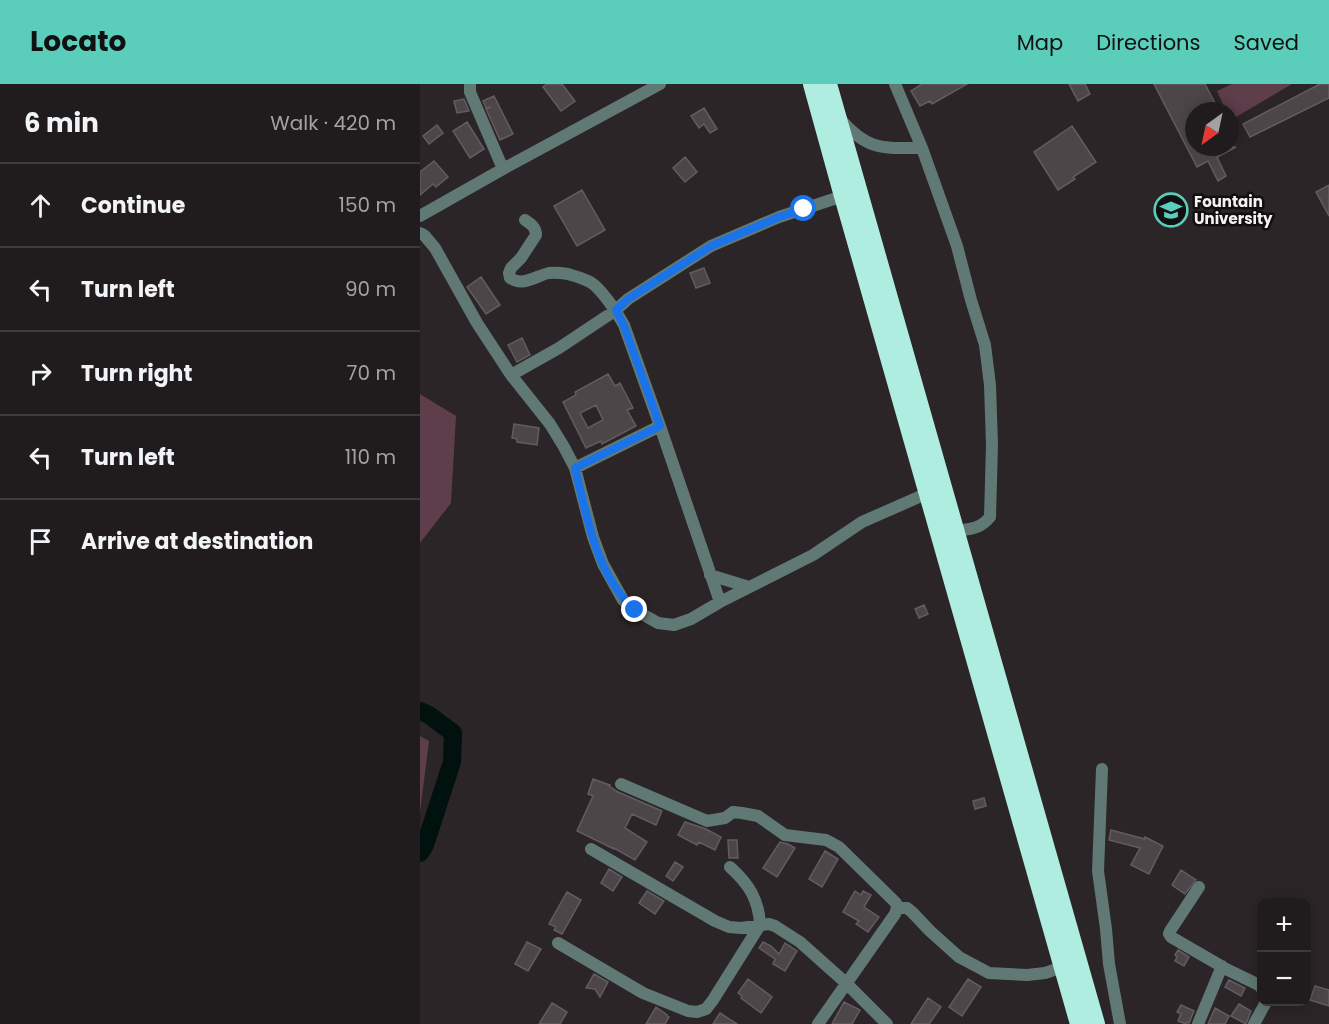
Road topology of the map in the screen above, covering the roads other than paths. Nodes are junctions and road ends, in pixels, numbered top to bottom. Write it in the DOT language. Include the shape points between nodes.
graph roads {
  1 [pos="470,84"];
  2 [pos="660,84"];
  3 [pos="812,84"];
  4 [pos="828,84"];
  5 [pos="895,84"];
  6 [pos="837,115"];
  7 [pos="922,148"];
  8 [pos="503,169"];
  9 [pos="843,196"];
  10 [pos="420,216"];
  11 [pos="525,220"];
  12 [pos="420,233"];
  13 [pos="616,310"];
  14 [pos="512,375"];
  15 [pos="660,426"];
  16 [pos="575,468"];
  17 [pos="928,493"];
  18 [pos="956,531"];
  19 [pos="710,575"];
  20 [pos="749,587"];
  21 [pos="720,602"];
  22 [pos="1102,769"];
  23 [pos="621,784"];
  24 [pos="591,849"];
  25 [pos="730,867"];
  26 [pos="1199,887"];
  27 [pos="897,908"];
  28 [pos="760,925"];
  29 [pos="558,943"];
  30 [pos="1222,966"];
  31 [pos="1063,967"];
  32 [pos="1257,981"];
  33 [pos="846,983"];
  34 [pos="1264,1006"];
  35 [pos="818,1024"];
  36 [pos="887,1024"];
  37 [pos="1079,1024"];
  38 [pos="1096,1024"];
  39 [pos="1120,1024"];
  40 [pos="1198,1024"];
  41 [pos="1254,1024"];
  1 -- 8 [label="street"];
  2 -- 8 [label="street"];
  3 -- 9 [label="highway"];
  4 -- 6 [label="highway"];
  5 -- 7 [label="street"];
  6 -- 7 [label="street" via="862,140 879,147"];
  6 -- 18 [label="highway"];
  7 -- 18 [label="street" via="957,246 985,345 990,385 990,517 983,525"];
  8 -- 10 [label="street"];
  9 -- 13 [label="street" via="779,217 711,246"];
  9 -- 17 [label="highway"];
  11 -- 13 [label="street" via="532,224 536,235 511,268 510,278 519,282 560,272 574,276 592,282"];
  12 -- 14 [label="street" via="435,248"];
  13 -- 14 [label="street"];
  13 -- 15 [label="street"];
  14 -- 16 [label="street" via="550,424"];
  15 -- 16 [label="street"];
  15 -- 19 [label="street"];
  16 -- 21 [label="street" via="593,537 623,600 658,623 674,625 691,620"];
  17 -- 20 [label="street" via="862,522 813,555"];
  17 -- 31 [label="highway"];
  18 -- 38 [label="highway"];
  19 -- 20 [label="street"];
  19 -- 21 [label="street"];
  20 -- 21 [label="street"];
  22 -- 39 [label="street" via="1098,871"];
  23 -- 27 [label="street" via="708,821 742,813 758,816 785,835 826,840 849,856"];
  24 -- 28 [label="street" via="715,921 729,927"];
  25 -- 28 [label="street" via="756,901"];
  26 -- 30 [label="street" via="1170,934"];
  27 -- 31 [label="street" via="907,908 945,946 989,973 1045,974"];
  27 -- 33 [label="street"];
  28 -- 29 [label="street" via="713,1000 697,1012 643,993"];
  28 -- 33 [label="street" via="775,926 800,942"];
  30 -- 32 [label="street"];
  30 -- 40 [label="street"];
  31 -- 37 [label="highway"];
  33 -- 35 [label="street"];
  33 -- 36 [label="street"];
  34 -- 41 [label="street"];
}
